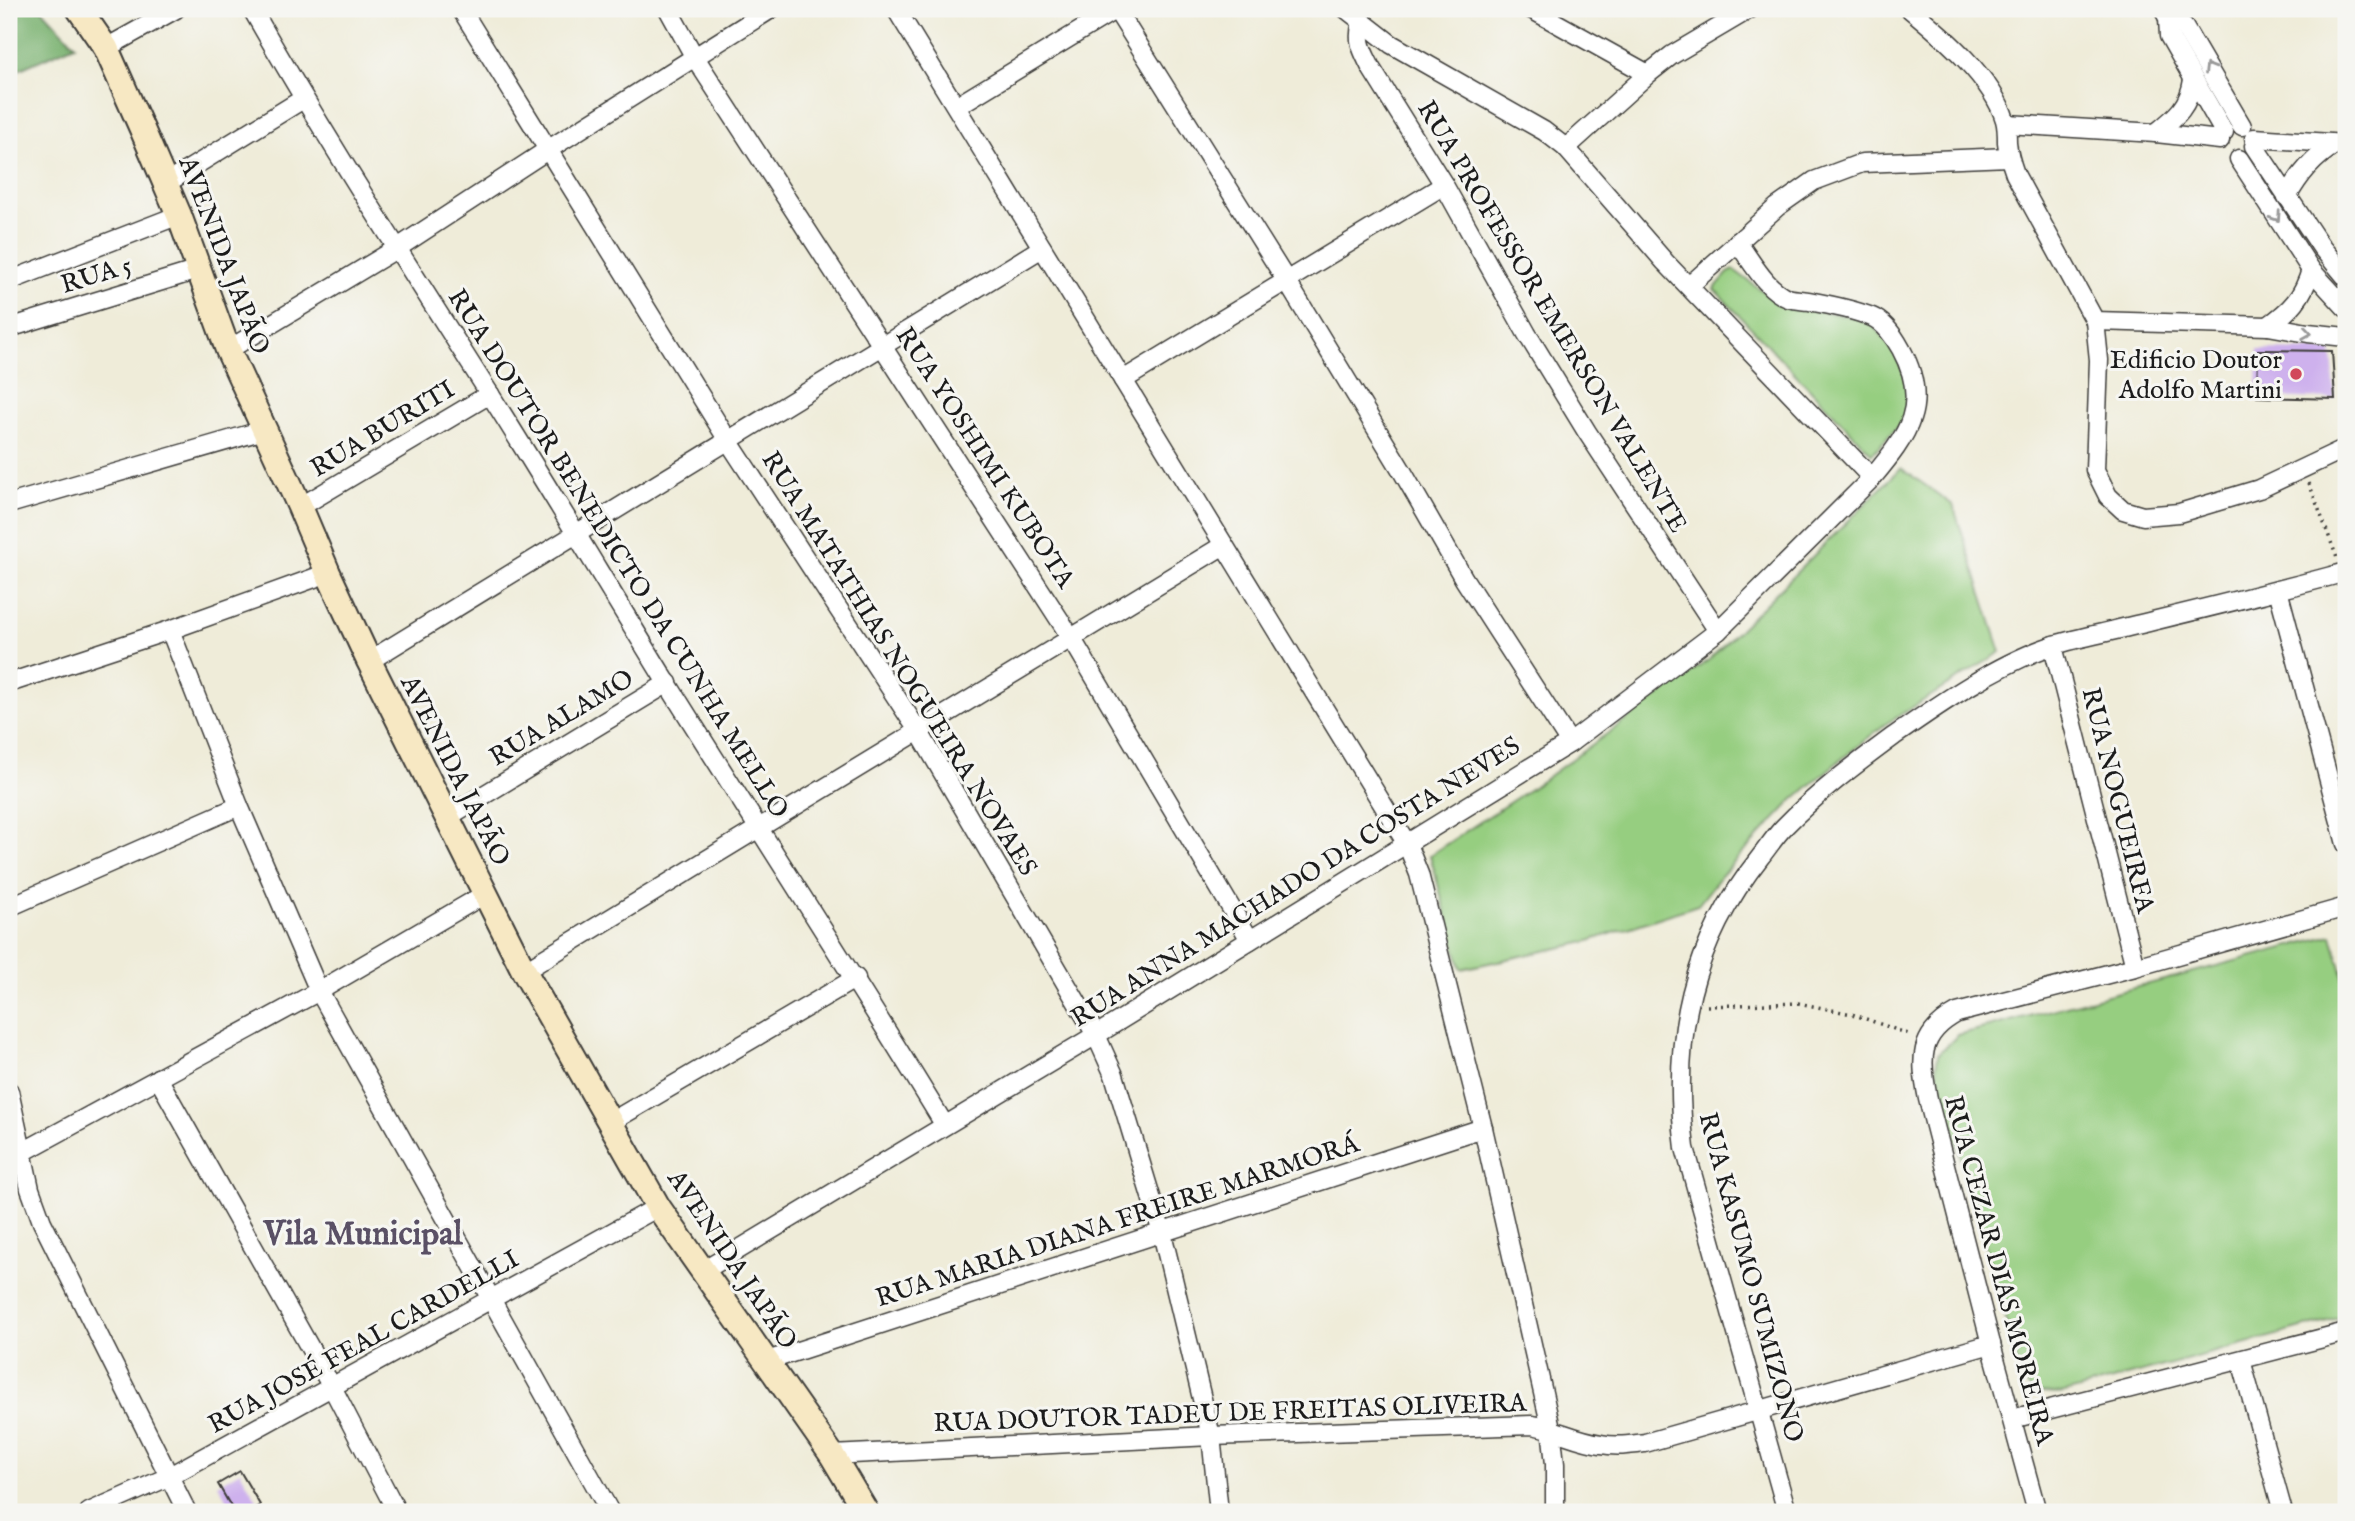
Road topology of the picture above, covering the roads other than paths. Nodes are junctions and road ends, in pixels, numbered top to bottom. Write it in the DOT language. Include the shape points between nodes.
graph roads {
  1 [pos="79,9"];
  2 [pos="176,9"];
  3 [pos="252,9"];
  4 [pos="461,9"];
  5 [pos="668,9"];
  6 [pos="771,9"];
  7 [pos="896,9"];
  8 [pos="1116,9"];
  9 [pos="1346,9"];
  10 [pos="1531,9"];
  11 [pos="1750,9"];
  12 [pos="1910,9"];
  13 [pos="2166,13"];
  14 [pos="1362,22"];
  15 [pos="106,48"];
  16 [pos="694,57"];
  17 [pos="1648,74"];
  18 [pos="2193,80"];
  19 [pos="303,99"];
  20 [pos="957,106"];
  21 [pos="2007,124"];
  22 [pos="2156,133"];
  23 [pos="2222,136"];
  24 [pos="2250,137"];
  25 [pos="2341,144"];
  26 [pos="1566,148"];
  27 [pos="549,149"];
  28 [pos="2009,156"];
  29 [pos="2239,159"];
  30 [pos="165,184"];
  31 [pos="1444,185"];
  32 [pos="2287,197"];
  33 [pos="179,215"];
  34 [pos="1737,243"];
  35 [pos="1042,248"];
  36 [pos="396,249"];
  37 [pos="198,270"];
  38 [pos="2311,270"];
  39 [pos="2346,277"];
  40 [pos="1286,280"];
  41 [pos="9,281"];
  42 [pos="1689,286"];
  43 [pos="2346,308"];
  44 [pos="2095,321"];
  45 [pos="2268,326"];
  46 [pos="9,328"];
  47 [pos="2346,337"];
  48 [pos="883,346"];
  49 [pos="229,350"];
  50 [pos="1123,380"];
  51 [pos="490,394"];
  52 [pos="264,430"];
  53 [pos="729,442"];
  54 [pos="2346,448"];
  55 [pos="1871,478"];
  56 [pos="9,504"];
  57 [pos="300,507"];
  58 [pos="578,534"];
  59 [pos="1224,545"];
  60 [pos="328,573"];
  61 [pos="2345,573"];
  62 [pos="2278,590"];
  63 [pos="170,629"];
  64 [pos="1718,631"];
  65 [pos="1072,639"];
  66 [pos="2053,646"];
  67 [pos="369,661"];
  68 [pos="9,683"];
  69 [pos="668,683"];
  70 [pos="919,732"];
  71 [pos="1570,743"];
  72 [pos="239,807"];
  73 [pos="446,818"];
  74 [pos="759,827"];
  75 [pos="1408,844"];
  76 [pos="2346,844"];
  77 [pos="485,894"];
  78 [pos="9,907"];
  79 [pos="2346,907"];
  80 [pos="1250,940"];
  81 [pos="2135,967"];
  82 [pos="524,971"];
  83 [pos="856,978"];
  84 [pos="319,991"];
  85 [pos="1096,1035"];
  86 [pos="158,1078"];
  87 [pos="9,1091"];
  88 [pos="610,1123"];
  89 [pos="944,1124"];
  90 [pos="1483,1128"];
  91 [pos="21,1153"];
  92 [pos="658,1208"];
  93 [pos="1162,1233"];
  94 [pos="704,1271"];
  95 [pos="493,1300"];
  96 [pos="2346,1332"];
  97 [pos="1991,1344"];
  98 [pos="2241,1360"];
  99 [pos="766,1362"];
  100 [pos="332,1387"];
  101 [pos="1760,1410"];
  102 [pos="2011,1419"];
  103 [pos="1551,1428"];
  104 [pos="1211,1436"];
  105 [pos="832,1455"];
  106 [pos="168,1477"];
  107 [pos="89,1512"];
  108 [pos="187,1512"];
  109 [pos="397,1512"];
  110 [pos="610,1512"];
  111 [pos="866,1512"];
  112 [pos="1219,1512"];
  113 [pos="1555,1512"];
  114 [pos="1787,1512"];
  115 [pos="2037,1512"];
  116 [pos="2283,1512"];
  1 -- 15 [label="main road, AVENIDA JAPÃO"];
  2 -- 15 [label="street"];
  3 -- 19 [label="street, RUA DOUTOR BENEDICTO DA CUNHA MELLO"];
  4 -- 27 [label="street, RUA MATATHIAS NOGUEIRA NOVAES"];
  5 -- 16 [label="street, RUA YOSHIMI KUBOTA"];
  6 -- 16 [label="street"];
  7 -- 20 [label="street"];
  8 -- 20 [label="street"];
  8 -- 40 [label="street"];
  9 -- 14 [label="street"];
  10 -- 17 [label="street"];
  11 -- 17 [label="street"];
  12 -- 21 [label="street" via="1986,84"];
  13 -- 18 [label="street" via="2169,36"];
  24 -- 13 [label="street, one-way" via="2183,27"];
  14 -- 26 [label="street"];
  14 -- 31 [label="street, RUA PROFESSOR EMERSON VALENTE" via="1358,35 1371,68"];
  15 -- 30 [label="main road, AVENIDA JAPÃO"];
  16 -- 27 [label="street"];
  16 -- 48 [label="street, RUA YOSHIMI KUBOTA"];
  17 -- 26 [label="street"];
  18 -- 22 [label="street" via="2183,108"];
  18 -- 23 [label="street"];
  19 -- 30 [label="street"];
  19 -- 36 [label="street, RUA DOUTOR BENEDICTO DA CUNHA MELLO"];
  20 -- 35 [label="street"];
  21 -- 22 [label="street"];
  21 -- 28 [label="street"];
  22 -- 23 [label="street"];
  23 -- 24 [label="street" via="2229,127"];
  23 -- 29 [label="street" via="2223,152"];
  24 -- 25 [label="street"];
  24 -- 29 [label="street" via="2246,158"];
  24 -- 32 [label="street"];
  25 -- 32 [label="street" via="2306,166"];
  26 -- 42 [label="street"];
  27 -- 36 [label="street"];
  27 -- 53 [label="street, RUA MATATHIAS NOGUEIRA NOVAES"];
  28 -- 34 [label="street" via="1862,163 1814,181"];
  28 -- 44 [label="street"];
  29 -- 38 [label="street, one-way"];
  30 -- 33 [label="main road, AVENIDA JAPÃO"];
  31 -- 40 [label="street"];
  31 -- 64 [label="street, RUA PROFESSOR EMERSON VALENTE" via="1587,432"];
  32 -- 39 [label="street"];
  33 -- 37 [label="main road, AVENIDA JAPÃO"];
  33 -- 41 [label="street"];
  34 -- 42 [label="street"];
  34 -- 55 [label="street, RUA ANNA MACHADO DA COSTA NEVES" via="1773,288 1788,298 1876,319 1896,339 1912,370 1916,397 1894,451"];
  35 -- 48 [label="street"];
  35 -- 50 [label="street"];
  36 -- 49 [label="street"];
  36 -- 51 [label="street, RUA DOUTOR BENEDICTO DA CUNHA MELLO"];
  37 -- 46 [label="street, RUA 5"];
  37 -- 49 [label="main road, AVENIDA JAPÃO"];
  38 -- 43 [label="street"];
  38 -- 45 [label="street" via="2299,301"];
  40 -- 50 [label="street"];
  40 -- 71 [label="street" via="1464,579"];
  42 -- 55 [label="street"];
  44 -- 45 [label="street"];
  44 -- 54 [label="street" via="2099,340 2095,470 2108,496 2123,510 2143,516 2179,513 2259,489"];
  45 -- 47 [label="street, one-way"];
  48 -- 53 [label="street"];
  48 -- 65 [label="street, RUA YOSHIMI KUBOTA"];
  49 -- 52 [label="main road, AVENIDA JAPÃO"];
  50 -- 59 [label="street"];
  51 -- 57 [label="street, RUA BURITI"];
  51 -- 58 [label="street, RUA DOUTOR BENEDICTO DA CUNHA MELLO"];
  52 -- 56 [label="street"];
  52 -- 57 [label="main road, AVENIDA JAPÃO"];
  53 -- 58 [label="street"];
  53 -- 70 [label="street, RUA MATATHIAS NOGUEIRA NOVAES"];
  55 -- 64 [label="street, RUA ANNA MACHADO DA COSTA NEVES"];
  57 -- 60 [label="main road, AVENIDA JAPÃO"];
  58 -- 67 [label="street"];
  58 -- 69 [label="street, RUA DOUTOR BENEDICTO DA CUNHA MELLO"];
  59 -- 65 [label="street"];
  59 -- 75 [label="street"];
  60 -- 63 [label="street"];
  60 -- 67 [label="main road, AVENIDA JAPÃO"];
  61 -- 62 [label="street, RUA KASUMO SUMIZONO"];
  62 -- 66 [label="street, RUA KASUMO SUMIZONO"];
  62 -- 76 [label="street"];
  63 -- 68 [label="street"];
  63 -- 72 [label="street"];
  64 -- 71 [label="street, RUA ANNA MACHADO DA COSTA NEVES"];
  65 -- 70 [label="street"];
  65 -- 80 [label="street, RUA YOSHIMI KUBOTA"];
  66 -- 81 [label="street, RUA NOGUEIRFA"];
  66 -- 101 [label="street, RUA KASUMO SUMIZONO" via="1997,671 1917,720 1858,762 1783,827 1743,878 1698,969 1680,1062 1685,1148"];
  67 -- 73 [label="main road, AVENIDA JAPÃO"];
  69 -- 73 [label="street, RUA ALAMO"];
  69 -- 74 [label="street, RUA DOUTOR BENEDICTO DA CUNHA MELLO"];
  70 -- 74 [label="street"];
  70 -- 85 [label="street, RUA MATATHIAS NOGUEIRA NOVAES"];
  71 -- 75 [label="street, RUA ANNA MACHADO DA COSTA NEVES"];
  72 -- 78 [label="street"];
  72 -- 84 [label="street"];
  73 -- 77 [label="main road, AVENIDA JAPÃO"];
  74 -- 82 [label="street"];
  74 -- 83 [label="street, RUA DOUTOR BENEDICTO DA CUNHA MELLO"];
  75 -- 80 [label="street, RUA ANNA MACHADO DA COSTA NEVES"];
  75 -- 90 [label="street"];
  77 -- 82 [label="main road, AVENIDA JAPÃO"];
  77 -- 84 [label="street"];
  79 -- 81 [label="street"];
  80 -- 85 [label="street, RUA ANNA MACHADO DA COSTA NEVES"];
  81 -- 97 [label="street, RUA CEZAR DIAS MOREIRA" via="1957,1013 1941,1022 1927,1041 1922,1068"];
  82 -- 88 [label="main road, AVENIDA JAPÃO"];
  83 -- 88 [label="street"];
  83 -- 89 [label="street, RUA DOUTOR BENEDICTO DA CUNHA MELLO"];
  84 -- 86 [label="street"];
  84 -- 95 [label="street"];
  85 -- 89 [label="street, RUA ANNA MACHADO DA COSTA NEVES"];
  85 -- 93 [label="street, RUA MATATHIAS NOGUEIRA NOVAES" via="1114,1075"];
  86 -- 91 [label="street"];
  86 -- 100 [label="street"];
  87 -- 91 [label="street"];
  88 -- 92 [label="main road, AVENIDA JAPÃO"];
  89 -- 94 [label="street, RUA ANNA MACHADO DA COSTA NEVES"];
  90 -- 93 [label="street, RUA MARIA DIANA FREIRE MARMORÁ"];
  90 -- 103 [label="street"];
  91 -- 106 [label="street" via="42,1222"];
  92 -- 94 [label="main road, AVENIDA JAPÃO"];
  92 -- 95 [label="street, RUA JOSÉ FEAL CARDELLI"];
  93 -- 99 [label="street, RUA MARIA DIANA FREIRE MARMORÁ"];
  93 -- 104 [label="street, RUA MATATHIAS NOGUEIRA NOVAES"];
  94 -- 99 [label="main road, AVENIDA JAPÃO"];
  95 -- 100 [label="street, RUA JOSÉ FEAL CARDELLI"];
  95 -- 110 [label="street"];
  96 -- 98 [label="street"];
  97 -- 101 [label="street, RUA DOUTOR TADEU DE FREITAS OLIVEIRA"];
  97 -- 102 [label="street, RUA CEZAR DIAS MOREIRA"];
  98 -- 102 [label="street"];
  98 -- 116 [label="street"];
  99 -- 105 [label="main road, AVENIDA JAPÃO"];
  100 -- 106 [label="street, RUA JOSÉ FEAL CARDELLI"];
  100 -- 109 [label="street"];
  101 -- 103 [label="street, RUA DOUTOR TADEU DE FREITAS OLIVEIRA" via="1622,1446"];
  101 -- 114 [label="street, RUA KASUMO SUMIZONO"];
  102 -- 115 [label="street, RUA CEZAR DIAS MOREIRA"];
  103 -- 104 [label="street, RUA DOUTOR TADEU DE FREITAS OLIVEIRA"];
  103 -- 113 [label="street"];
  104 -- 105 [label="street, RUA DOUTOR TADEU DE FREITAS OLIVEIRA"];
  104 -- 112 [label="street, RUA MATATHIAS NOGUEIRA NOVAES"];
  105 -- 111 [label="main road, AVENIDA JAPÃO"];
  106 -- 107 [label="street, RUA JOSÉ FEAL CARDELLI"];
  106 -- 108 [label="street"];
}
